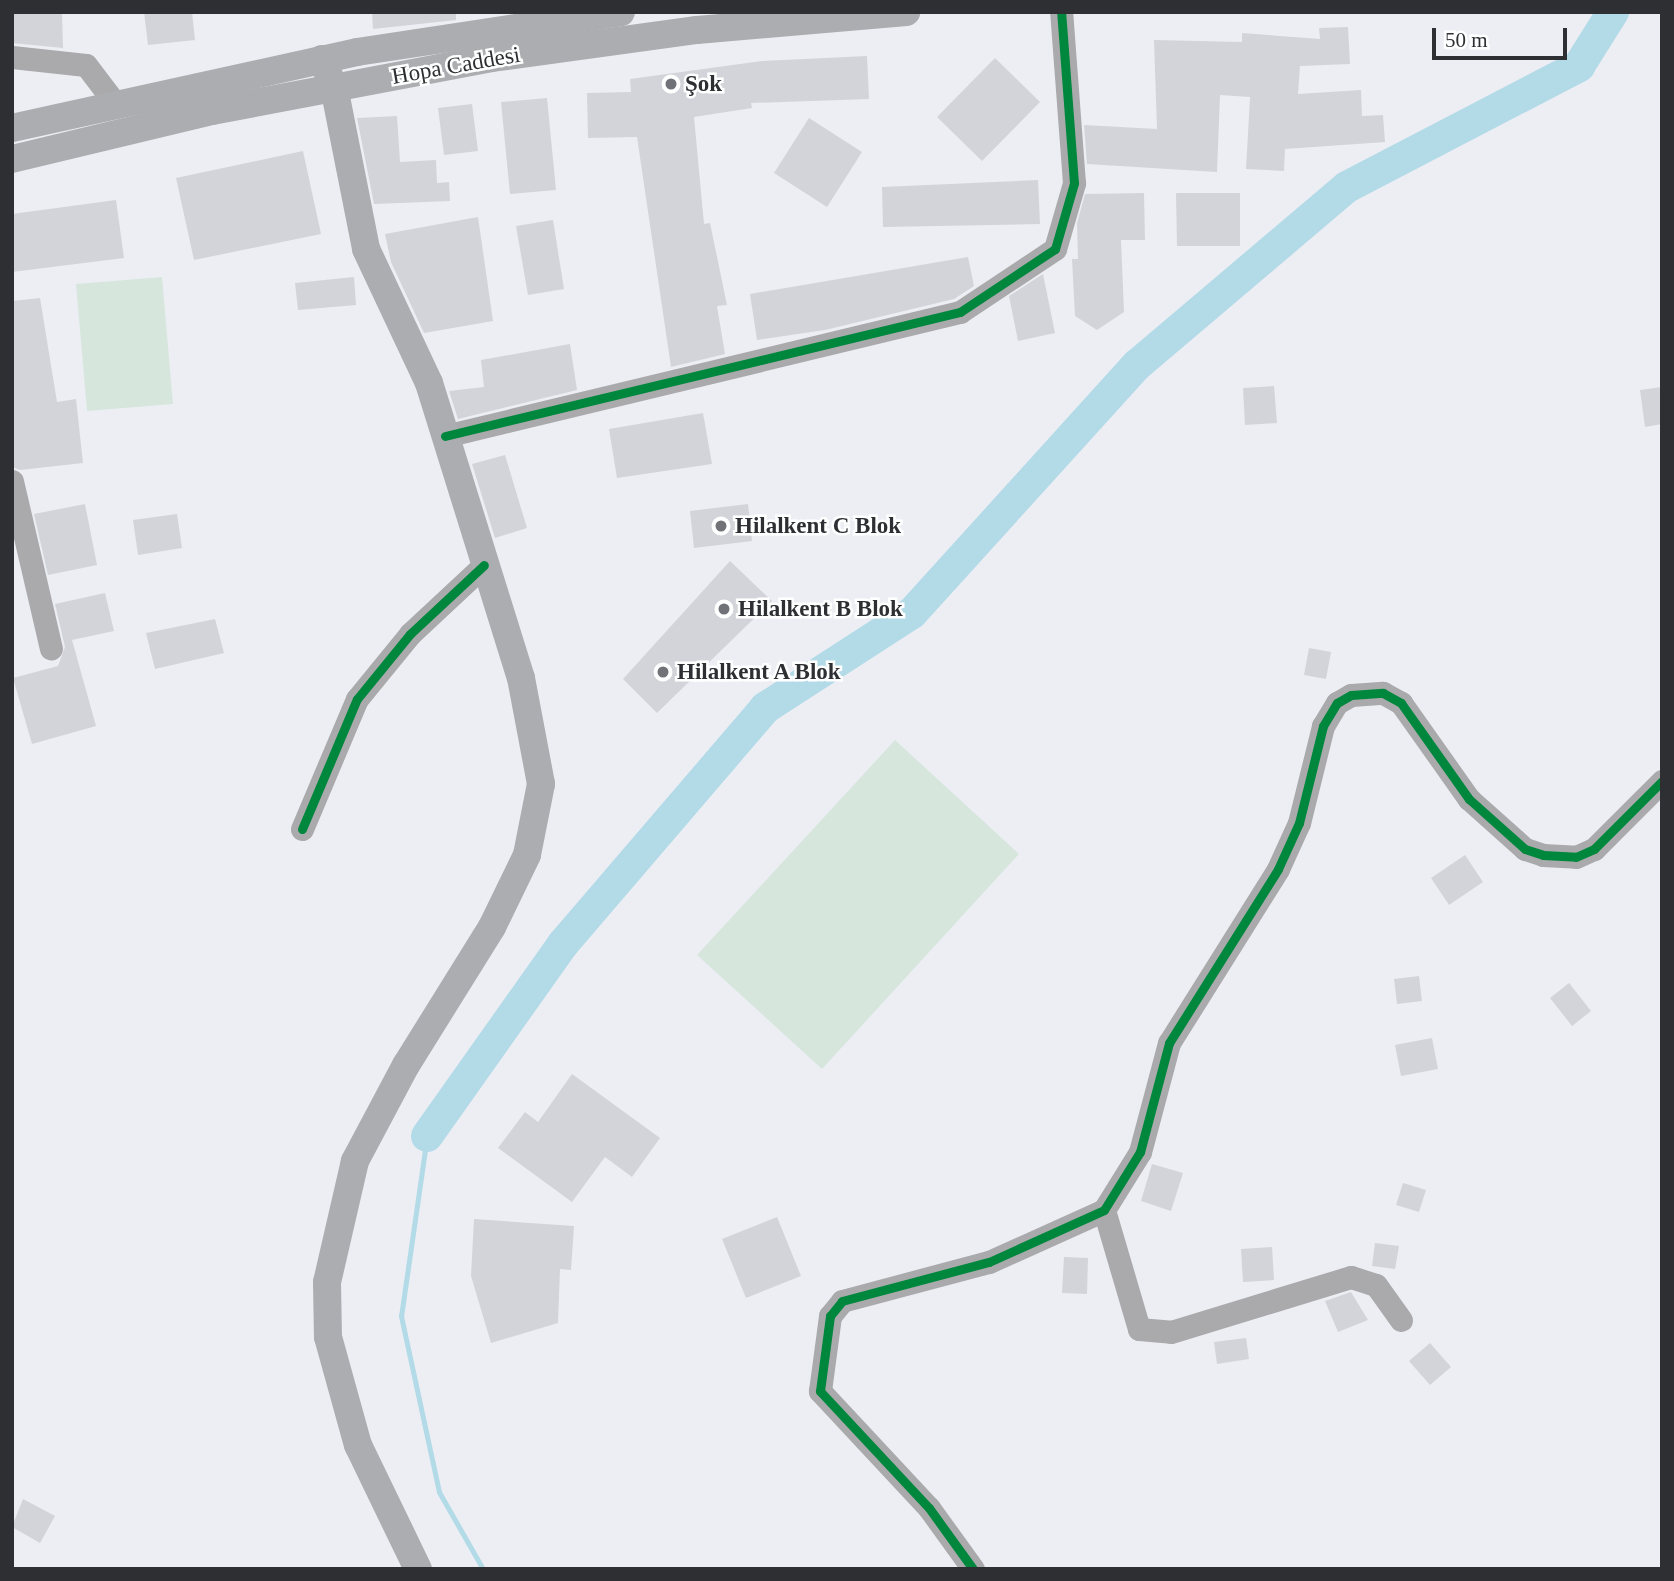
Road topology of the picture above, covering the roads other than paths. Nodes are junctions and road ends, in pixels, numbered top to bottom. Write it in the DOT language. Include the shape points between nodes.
graph roads {
  1 [pos="621,12"];
  2 [pos="906,12"];
  3 [pos="1061,12"];
  4 [pos="12,57"];
  5 [pos="322,59"];
  6 [pos="334,87"];
  7 [pos="115,103"];
  8 [pos="12,128"];
  9 [pos="12,159"];
  10 [pos="445,436"];
  11 [pos="12,481"];
  12 [pos="484,565"];
  13 [pos="51,649"];
  14 [pos="1662,781"];
  15 [pos="302,829"];
  16 [pos="1104,1210"];
  17 [pos="1401,1320"];
  18 [pos="418,1569"];
  19 [pos="973,1569"];
  1 -- 5 [label="main road, Hopa Caddesi"];
  2 -- 6 [label="main road, Hopa Caddesi" via="697,30"];
  3 -- 10 [label="street" via="1074,183 1055,249 960,313"];
  4 -- 7 [label="street" via="86,65"];
  5 -- 6 [label="main road"];
  5 -- 7 [label="main road, Hopa Caddesi"];
  6 -- 9 [label="main road, Hopa Caddesi"];
  6 -- 10 [label="main road" via="366,249 429,383"];
  7 -- 8 [label="main road, Hopa Caddesi"];
  10 -- 12 [label="main road"];
  11 -- 13 [label="street"];
  12 -- 15 [label="street" via="410,634 357,699"];
  12 -- 18 [label="main road" via="521,678 541,784 527,855 492,927 406,1065 355,1161 327,1282 328,1337 358,1446"];
  14 -- 16 [label="street" via="1594,849 1576,857 1543,855 1525,849 1469,799 1401,703 1382,693 1351,695 1337,703 1323,726 1300,823 1278,869 1169,1043 1140,1152"];
  16 -- 17 [label="street" via="1139,1329 1171,1332 1351,1277 1376,1285"];
  16 -- 19 [label="street" via="989,1262 842,1301 830,1316 820,1391 929,1508"];
}
